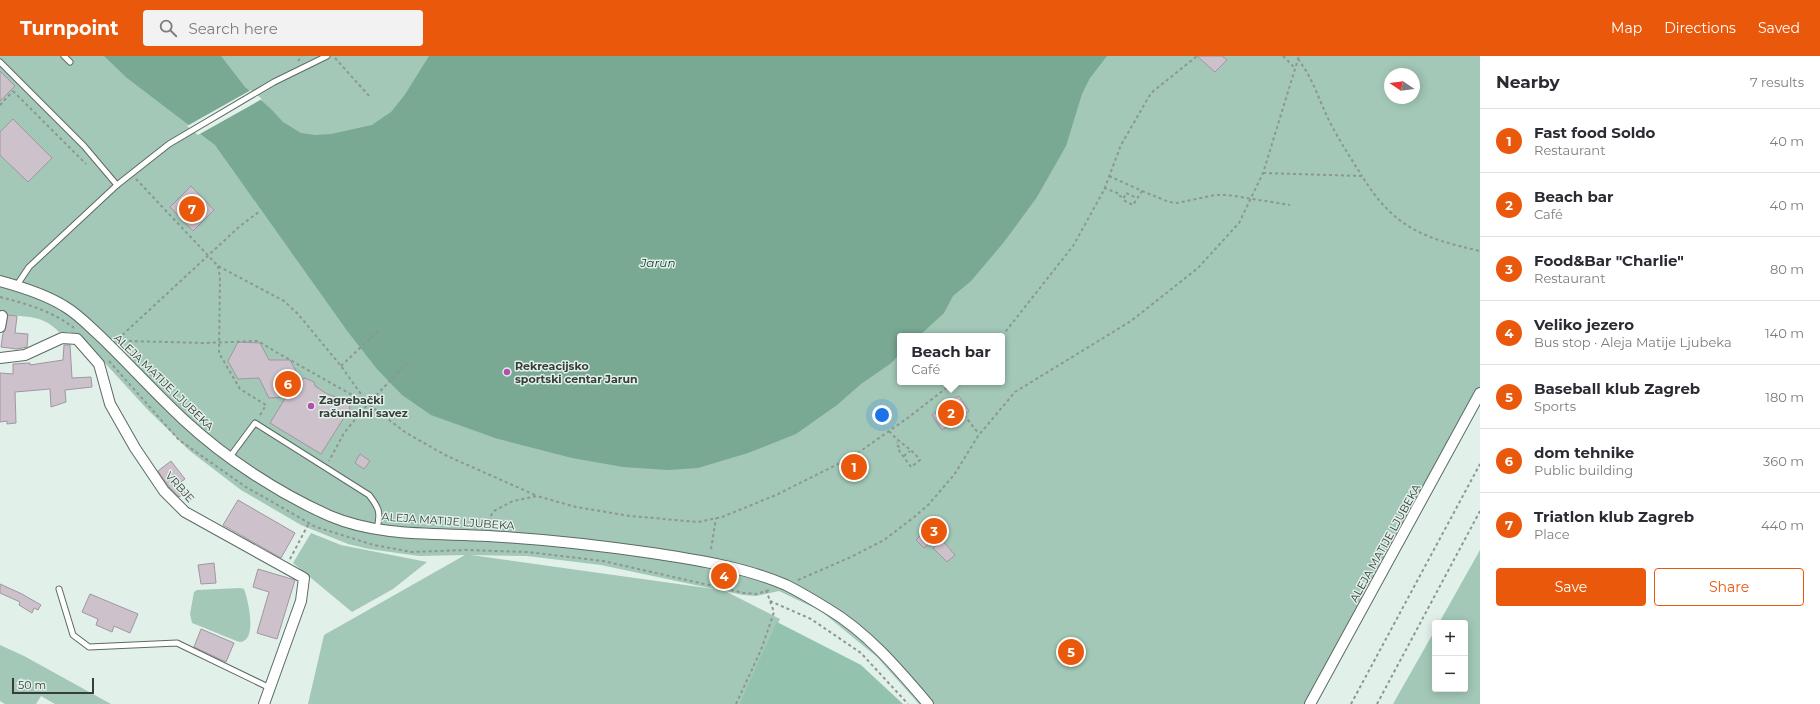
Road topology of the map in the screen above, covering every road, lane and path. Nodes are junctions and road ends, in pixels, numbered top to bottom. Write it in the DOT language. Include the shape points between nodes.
graph roads {
  1 [pos="64,56"];
  2 [pos="327,56"];
  3 [pos="332,56"];
  4 [pos="1196,56"];
  5 [pos="1283,56"];
  6 [pos="1299,56"];
  7 [pos="1298,59"];
  8 [pos="0,62"];
  9 [pos="70,62"];
  10 [pos="1295,69"];
  11 [pos="370,97"];
  12 [pos="0,105"];
  13 [pos="86,164"];
  14 [pos="1263,173"];
  15 [pos="132,175"];
  16 [pos="1109,176"];
  17 [pos="1362,176"];
  18 [pos="117,185"];
  19 [pos="1104,188"];
  20 [pos="1142,191"];
  21 [pos="1124,198"];
  22 [pos="1137,198"];
  23 [pos="1250,200"];
  24 [pos="1290,205"];
  25 [pos="260,211"];
  26 [pos="1480,251"];
  27 [pos="208,256"];
  28 [pos="218,266"];
  29 [pos="0,281"];
  30 [pos="17,286"];
  31 [pos="0,297"];
  32 [pos="2,316"];
  33 [pos="0,327"];
  34 [pos="379,330"];
  35 [pos="77,331"];
  36 [pos="1004,333"];
  37 [pos="113,342"];
  38 [pos="219,342"];
  39 [pos="105,357"];
  40 [pos="0,358"];
  41 [pos="407,363"];
  42 [pos="341,366"];
  43 [pos="950,385"];
  44 [pos="1480,394"];
  45 [pos="368,404"];
  46 [pos="964,415"];
  47 [pos="255,423"];
  48 [pos="889,431"];
  49 [pos="979,435"];
  50 [pos="898,442"];
  51 [pos="910,451"];
  52 [pos="904,456"];
  53 [pos="229,458"];
  54 [pos="1480,464"];
  55 [pos="326,467"];
  56 [pos="536,496"];
  57 [pos="1480,511"];
  58 [pos="716,518"];
  59 [pos="310,523"];
  60 [pos="377,529"];
  61 [pos="482,536"];
  62 [pos="711,549"];
  63 [pos="285,567"];
  64 [pos="787,586"];
  65 [pos="59,589"];
  66 [pos="766,590"];
  67 [pos="770,601"];
  68 [pos="270,688"];
  69 [pos="264,704"];
  70 [pos="736,704"];
  71 [pos="908,704"];
  72 [pos="928,704"];
  73 [pos="1310,704"];
  74 [pos="1350,704"];
  75 [pos="1377,704"];
  1 -- 9 [label="lane"];
  2 -- 15 [label="lane" via="274,82 176,139"];
  3 -- 11 [label="path"];
  4 -- 16 [label="path" via="1151,93 1122,145"];
  5 -- 10 [label="path"];
  6 -- 7 [label="path"];
  7 -- 10 [label="path"];
  7 -- 17 [label="path" via="1308,72 1322,107"];
  8 -- 18 [label="lane" via="84,146"];
  10 -- 14 [label="path"];
  12 -- 13 [label="path" via="13,91"];
  14 -- 17 [label="path"];
  14 -- 23 [label="path"];
  15 -- 18 [label="lane"];
  15 -- 27 [label="path"];
  16 -- 19 [label="path"];
  16 -- 20 [label="path"];
  17 -- 26 [label="path" via="1380,203 1405,226 1441,242"];
  18 -- 30 [label="lane" via="29,267"];
  19 -- 21 [label="path"];
  19 -- 36 [label="path" via="1073,246"];
  20 -- 22 [label="path"];
  20 -- 23 [label="path" via="1177,203 1214,195"];
  21 -- 22 [label="path" via="1126,193"];
  21 -- 22 [label="path" via="1123,200 1133,205"];
  23 -- 24 [label="path"];
  23 -- 49 [label="path" via="1239,223 1198,268 1131,321 1015,392"];
  25 -- 27 [label="path"];
  27 -- 28 [label="path"];
  27 -- 37 [label="path"];
  28 -- 38 [label="path"];
  28 -- 42 [label="path" via="284,301"];
  29 -- 30 [label="street, ALEJA MATIJE LJUBEKA"];
  30 -- 37 [label="street, ALEJA MATIJE LJUBEKA" via="66,306"];
  31 -- 35 [label="path" via="33,306 53,315"];
  32 -- 33 [label="street"];
  34 -- 42 [label="path"];
  37 -- 38 [label="path"];
  37 -- 53 [label="street, ALEJA MATIJE LJUBEKA" via="184,420"];
  38 -- 45 [label="path" via="258,341"];
  38 -- 47 [label="path" via="219,353 240,389 266,405"];
  39 -- 59 [label="path" via="179,440 246,487"];
  40 -- 63 [label="street, VRBJE" via="25,355 62,338 77,339 99,364 110,404 164,490 185,512"];
  41 -- 45 [label="path"];
  42 -- 45 [label="path"];
  43 -- 48 [label="path"];
  44 -- 73 [label="street, ALEJA MATIJE LJUBEKA"];
  45 -- 55 [label="path" via="344,433"];
  45 -- 56 [label="path" via="405,432 445,455"];
  46 -- 49 [label="path"];
  47 -- 53 [label="lane"];
  47 -- 55 [label="lane"];
  48 -- 50 [label="path"];
  48 -- 58 [label="path" via="852,457 776,495"];
  49 -- 64 [label="path" via="954,475 913,518 884,540"];
  50 -- 51 [label="path" via="905,444"];
  50 -- 52 [label="path" via="896,444"];
  51 -- 52 [label="path"];
  51 -- 52 [label="path" via="920,460 910,468 903,459"];
  53 -- 60 [label="street, ALEJA MATIJE LJUBEKA" via="299,501 354,525"];
  54 -- 74 [label="path"];
  55 -- 60 [label="lane" via="369,495 378,506 380,518"];
  56 -- 58 [label="path" via="576,507 630,516 698,522"];
  56 -- 61 [label="path" via="513,501 494,511 485,524"];
  57 -- 75 [label="path"];
  58 -- 62 [label="path"];
  59 -- 63 [label="path"];
  59 -- 66 [label="path" via="362,542 412,552 528,552 603,562 744,593 756,594"];
  60 -- 61 [label="street, ALEJA MATIJE LJUBEKA" via="415,534"];
  61 -- 64 [label="street, ALEJA MATIJE LJUBEKA" via="546,539 607,546 708,562"];
  63 -- 68 [label="street, VRBJE" via="304,578 301,601"];
  64 -- 66 [label="path"];
  64 -- 72 [label="street, ALEJA MATIJE LJUBEKA" via="830,610 869,640"];
  65 -- 68 [label="lane" via="74,635 90,647 177,643"];
  66 -- 67 [label="path"];
  67 -- 70 [label="path" via="774,612 761,650"];
  67 -- 71 [label="path" via="811,619 861,653"];
  68 -- 69 [label="street, VRBJE"];
}
